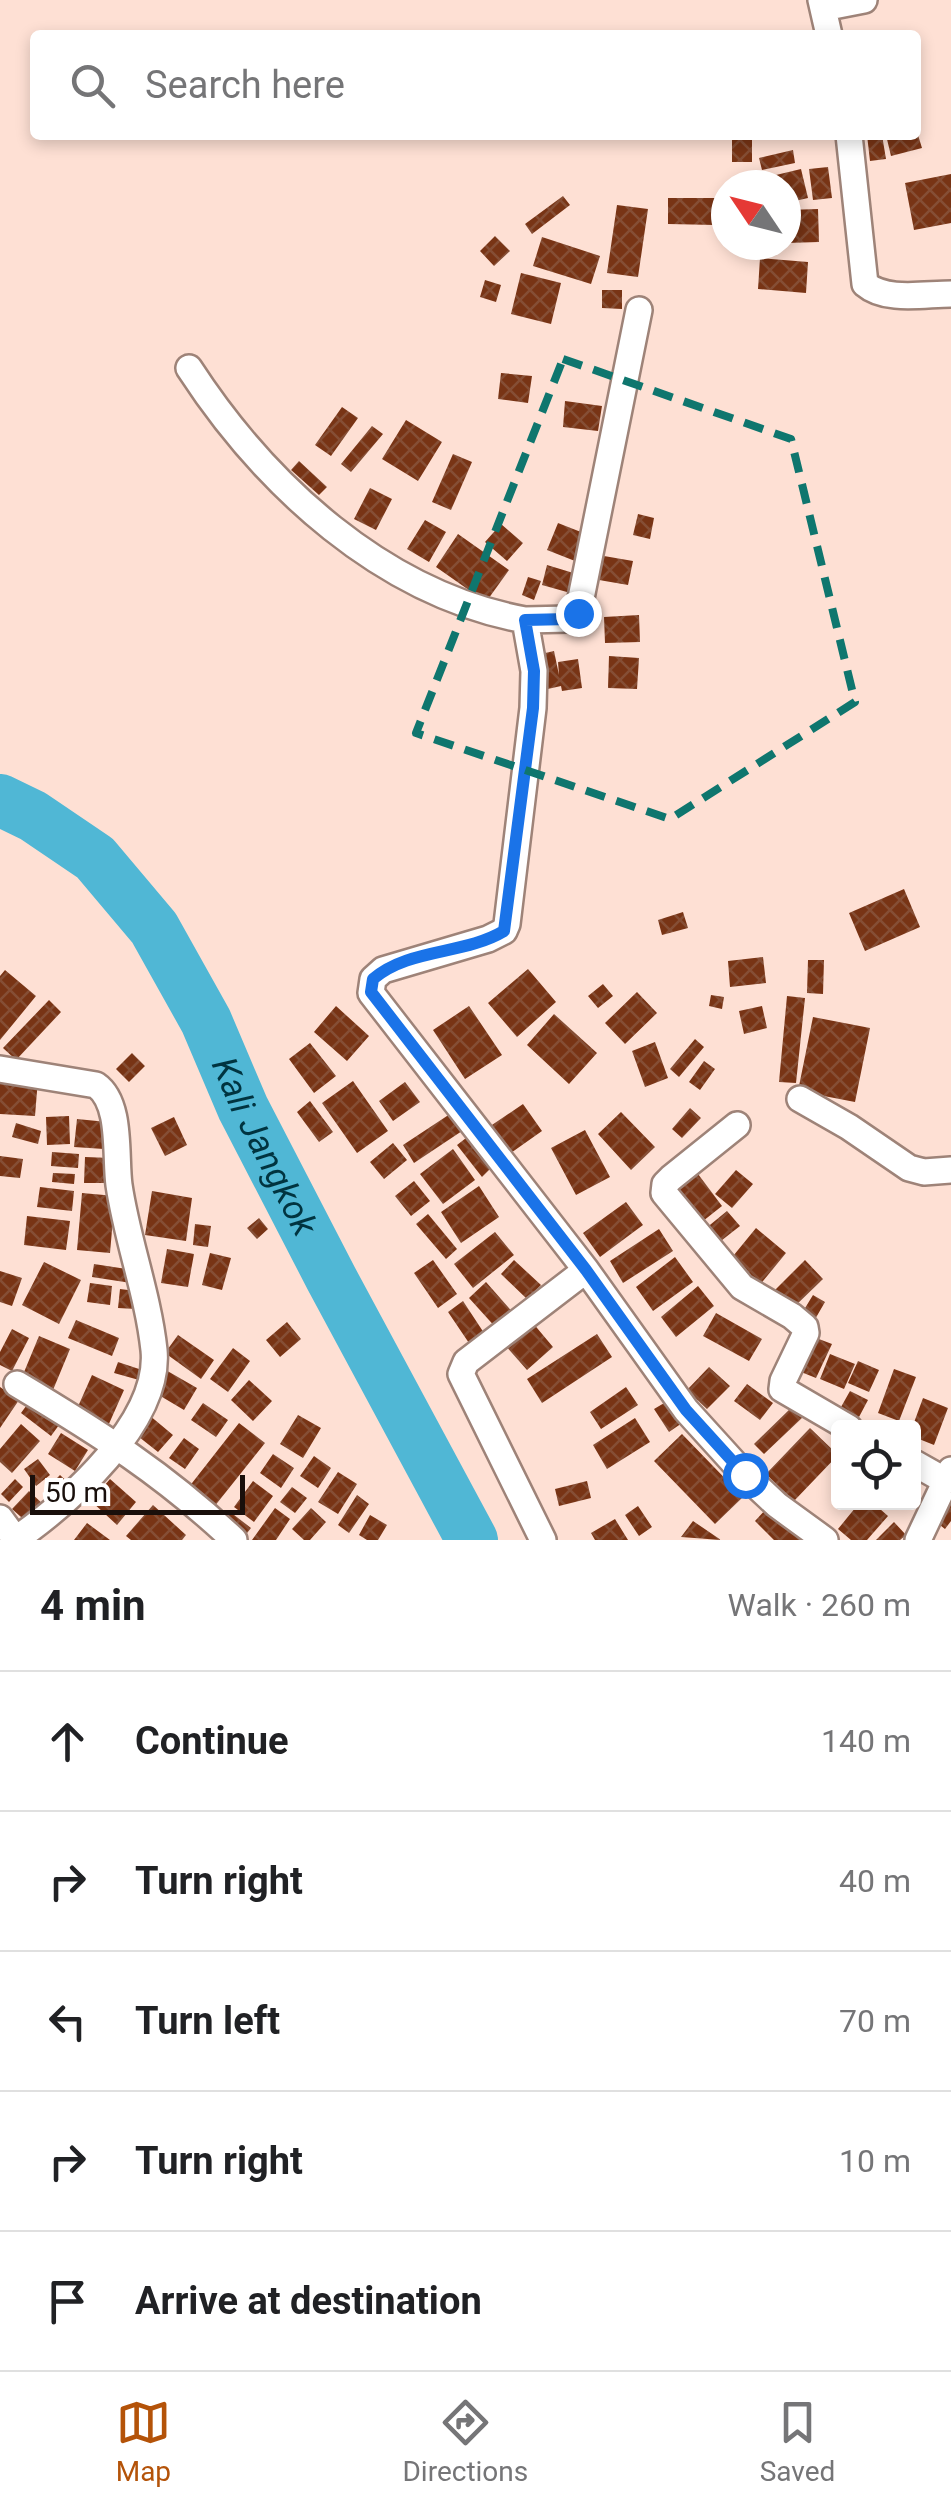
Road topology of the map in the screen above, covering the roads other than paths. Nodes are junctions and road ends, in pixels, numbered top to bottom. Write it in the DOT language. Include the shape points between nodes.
graph roads {
  1 [pos="864,0"];
  2 [pos="822,4"];
  3 [pos="828,30"];
  4 [pos="850,140"];
  5 [pos="951,294"];
  6 [pos="638,310"];
  7 [pos="189,368"];
  8 [pos="525,620"];
  9 [pos="0,1069"];
  10 [pos="800,1098"];
  11 [pos="737,1125"];
  12 [pos="951,1170"];
  13 [pos="586,1270"];
  14 [pos="17,1384"];
  15 [pos="835,1420"];
  16 [pos="117,1444"];
  17 [pos="921,1465"];
  18 [pos="949,1475"];
  19 [pos="0,1518"];
  20 [pos="16,1540"];
  21 [pos="234,1540"];
  22 [pos="543,1540"];
  23 [pos="826,1540"];
  24 [pos="918,1540"];
  1 -- 2 [label="street"];
  2 -- 3 [label="street"];
  4 -- 5 [label="street" via="865,284 888,295"];
  6 -- 8 [label="street" via="578,613"];
  7 -- 8 [label="street" via="282,485 320,518 443,596"];
  8 -- 13 [label="street" via="533,708 504,931 397,963 373,979 371,992"];
  9 -- 16 [label="street" via="96,1085 111,1106 119,1187 154,1352 150,1383"];
  10 -- 12 [label="street" via="909,1168"];
  11 -- 15 [label="street" via="671,1178 664,1193 742,1287 805,1327 782,1389"];
  13 -- 22 [label="street" via="466,1362 460,1374"];
  13 -- 23 [label="street" via="714,1443"];
  14 -- 16 [label="street"];
  16 -- 20 [label="street" via="75,1494"];
  16 -- 21 [label="street"];
  17 -- 18 [label="street"];
  18 -- 24 [label="street"];
  19 -- 20 [label="street"];
}
